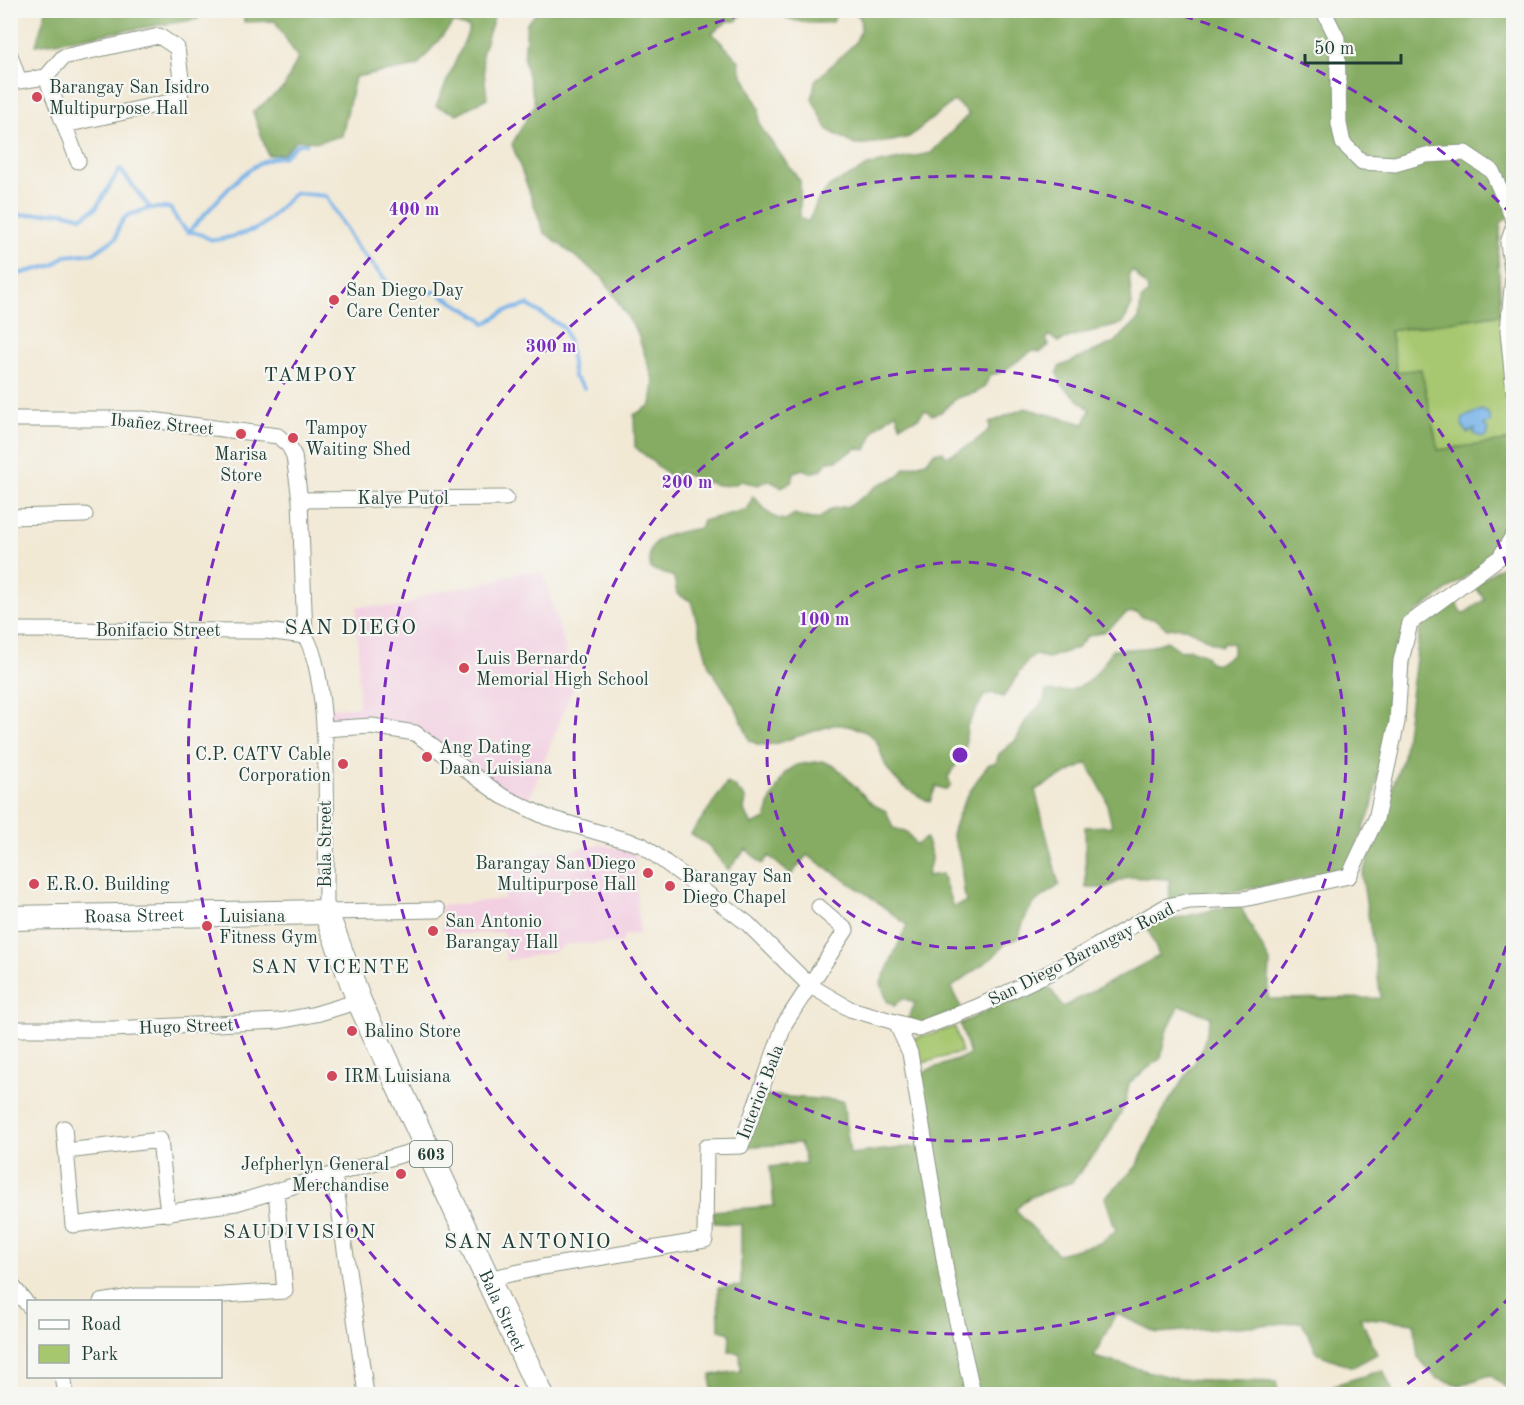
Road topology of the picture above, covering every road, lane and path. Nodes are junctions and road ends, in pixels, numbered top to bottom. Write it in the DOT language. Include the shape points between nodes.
graph roads {
  1 [pos="1323,10"];
  2 [pos="10,55"];
  3 [pos="46,76"];
  4 [pos="65,125"];
  5 [pos="78,160"];
  6 [pos="1514,223"];
  7 [pos="1514,392"];
  8 [pos="10,419"];
  9 [pos="278,436"];
  10 [pos="506,498"];
  11 [pos="300,500"];
  12 [pos="85,515"];
  13 [pos="10,517"];
  14 [pos="1514,534"];
  15 [pos="10,630"];
  16 [pos="305,636"];
  17 [pos="324,729"];
  18 [pos="819,907"];
  19 [pos="438,910"];
  20 [pos="326,912"];
  21 [pos="10,918"];
  22 [pos="809,985"];
  23 [pos="359,1001"];
  24 [pos="897,1025"];
  25 [pos="10,1029"];
  26 [pos="64,1128"];
  27 [pos="428,1147"];
  28 [pos="66,1151"];
  29 [pos="334,1174"];
  30 [pos="276,1191"];
  31 [pos="168,1214"];
  32 [pos="487,1279"];
  33 [pos="10,1283"];
  34 [pos="113,1300"];
  35 [pos="27,1304"];
  36 [pos="63,1378"];
  37 [pos="66,1395"];
  38 [pos="366,1395"];
  39 [pos="541,1395"];
  40 [pos="973,1395"];
  1 -- 6 [label="street" via="1337,38 1343,143 1362,162 1395,164 1426,155 1465,153 1492,171"];
  2 -- 3 [label="street" via="19,81"];
  3 -- 4 [label="street"];
  3 -- 4 [label="street" via="63,57 159,36 177,48 182,86 179,100"];
  4 -- 5 [label="street"];
  6 -- 7 [label="street" via="1508,243 1513,276 1508,331"];
  8 -- 9 [label="street, Ibañez Street" via="143,419"];
  9 -- 11 [label="street, Bala Street" via="294,456"];
  10 -- 11 [label="street, Kalye Putol"];
  11 -- 16 [label="street, Bala Street"];
  12 -- 13 [label="street"];
  14 -- 24 [label="street, San Diego Barangay Road" via="1500,557 1410,623 1401,661 1397,722 1376,819 1349,876 1244,899 1167,906 1051,972 977,1007 918,1029"];
  15 -- 16 [label="street, Bonifacio Street" via="266,631"];
  16 -- 17 [label="street, Bala Street" via="313,648"];
  17 -- 20 [label="street, Bala Street"];
  17 -- 22 [label="street, San Diego Barangay Road" via="372,726 416,733 510,800 546,817 642,845 747,923"];
  18 -- 22 [label="street" via="846,930"];
  19 -- 20 [label="street, Roasa Street"];
  20 -- 21 [label="main road, Roasa Street"];
  20 -- 23 [label="main road, Bala Street / 603"];
  22 -- 24 [label="street, San Diego Barangay Road" via="850,1009"];
  22 -- 32 [label="street, Interior Bala" via="785,1023 741,1146 706,1147 705,1240"];
  23 -- 25 [label="street, Hugo Street" via="279,1021 113,1029"];
  23 -- 27 [label="main road, Bala Street / 603"];
  24 -- 40 [label="street" via="910,1053 946,1276"];
  26 -- 28 [label="street"];
  27 -- 29 [label="street"];
  27 -- 32 [label="main road, Bala Street / 603"];
  28 -- 31 [label="street" via="160,1140"];
  28 -- 31 [label="street" via="73,1225"];
  29 -- 30 [label="street"];
  29 -- 38 [label="street"];
  30 -- 31 [label="street" via="236,1203"];
  30 -- 34 [label="street" via="285,1291"];
  32 -- 39 [label="main road, Bala Street / 603"];
  33 -- 35 [label="street"];
  36 -- 37 [label="street"];
}
